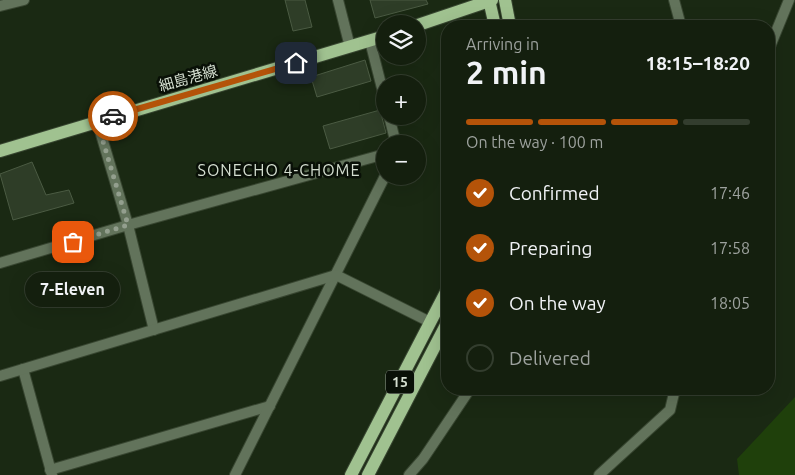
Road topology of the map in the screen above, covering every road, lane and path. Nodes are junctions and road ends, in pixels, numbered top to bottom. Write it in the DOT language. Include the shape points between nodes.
graph roads {
  1 [pos="24,0"];
  2 [pos="338,0"];
  3 [pos="490,0"];
  4 [pos="505,0"];
  5 [pos="674,0"];
  6 [pos="789,0"];
  7 [pos="0,6"];
  8 [pos="494,20"];
  9 [pos="509,20"];
  10 [pos="679,20"];
  11 [pos="426,22"];
  12 [pos="775,34"];
  13 [pos="376,39"];
  14 [pos="370,41"];
  15 [pos="350,47"];
  16 [pos="379,75"];
  17 [pos="97,121"];
  18 [pos="0,151"];
  19 [pos="376,156"];
  20 [pos="381,185"];
  21 [pos="128,225"];
  22 [pos="0,264"];
  23 [pos="336,275"];
  24 [pos="441,301"];
  25 [pos="430,322"];
  26 [pos="441,325"];
  27 [pos="154,330"];
  28 [pos="441,336"];
  29 [pos="22,369"];
  30 [pos="0,376"];
  31 [pos="466,395"];
  32 [pos="674,395"];
  33 [pos="270,406"];
  34 [pos="51,472"];
  35 [pos="235,475"];
  36 [pos="352,475"];
  37 [pos="368,475"];
  38 [pos="409,475"];
  39 [pos="599,475"];
  1 -- 7 [label="street"];
  2 -- 15 [label="street"];
  3 -- 8 [label="main road"];
  3 -- 11 [label="main road"];
  4 -- 9 [label="main road"];
  5 -- 10 [label="street"];
  6 -- 12 [label="street"];
  13 -- 14 [label="main road, 細島港線"];
  14 -- 15 [label="main road, 細島港線"];
  14 -- 16 [label="street"];
  15 -- 17 [label="main road, 細島港線"];
  17 -- 18 [label="main road, 細島港線"];
  17 -- 21 [label="street"];
  19 -- 21 [label="street"];
  20 -- 23 [label="street"];
  21 -- 22 [label="street"];
  21 -- 27 [label="street"];
  23 -- 25 [label="street"];
  23 -- 27 [label="street"];
  23 -- 33 [label="street"];
  24 -- 25 [label="main road, 15"];
  25 -- 26 [label="street"];
  25 -- 36 [label="main road, 15"];
  27 -- 29 [label="street"];
  28 -- 37 [label="main road, 15"];
  29 -- 30 [label="street"];
  29 -- 34 [label="street"];
  31 -- 38 [label="street"];
  32 -- 39 [label="street" via="670,410"];
  33 -- 34 [label="street"];
  33 -- 35 [label="street"];
}
